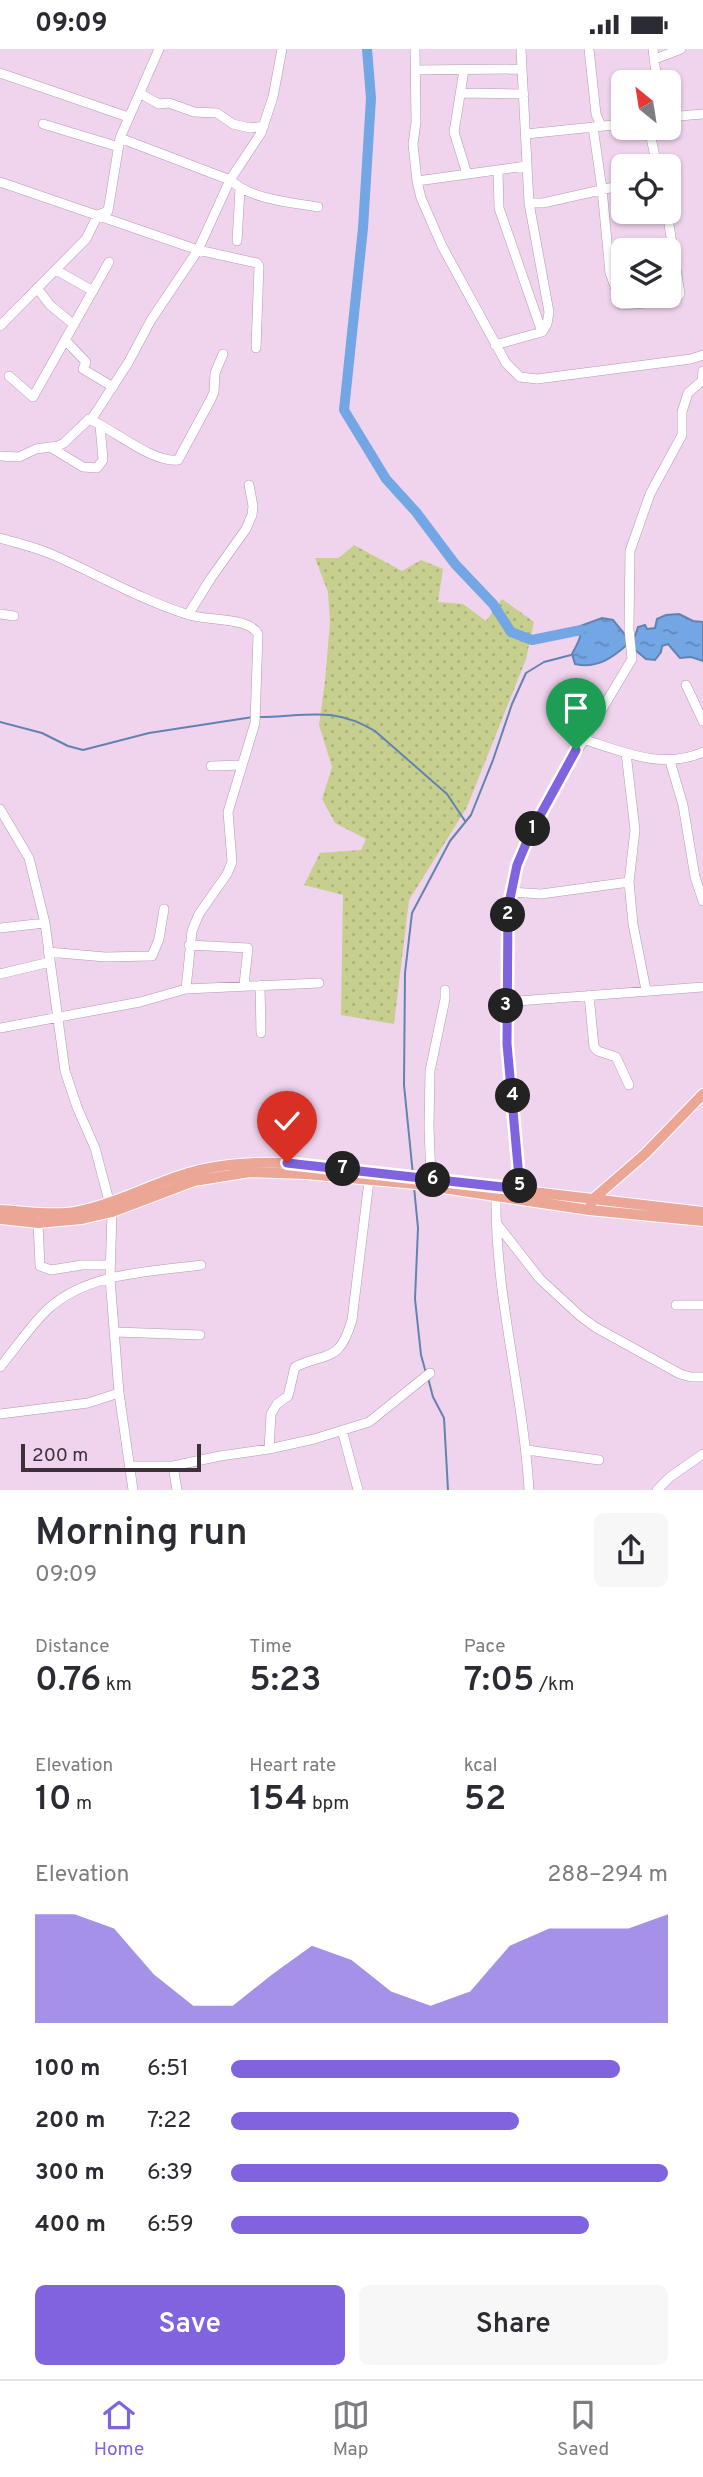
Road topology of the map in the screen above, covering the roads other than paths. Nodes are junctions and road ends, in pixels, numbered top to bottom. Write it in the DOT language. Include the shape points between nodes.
graph roads {
  1 [pos="159,49"];
  2 [pos="282,49"];
  3 [pos="415,49"];
  4 [pos="521,49"];
  5 [pos="589,49"];
  6 [pos="681,49"];
  7 [pos="654,54"];
  8 [pos="522,69"];
  9 [pos="416,70"];
  10 [pos="464,70"];
  11 [pos="0,73"];
  12 [pos="461,93"];
  13 [pos="141,94"];
  14 [pos="524,94"];
  15 [pos="703,114"];
  16 [pos="681,116"];
  17 [pos="128,117"];
  18 [pos="43,124"];
  19 [pos="611,125"];
  20 [pos="264,126"];
  21 [pos="597,127"];
  22 [pos="526,134"];
  23 [pos="120,143"];
  24 [pos="526,166"];
  25 [pos="498,170"];
  26 [pos="467,174"];
  27 [pos="230,180"];
  28 [pos="416,181"];
  29 [pos="0,182"];
  30 [pos="611,187"];
  31 [pos="240,189"];
  32 [pos="602,189"];
  33 [pos="529,203"];
  34 [pos="318,207"];
  35 [pos="98,215"];
  36 [pos="669,224"];
  37 [pos="237,241"];
  38 [pos="198,250"];
  39 [pos="109,262"];
  40 [pos="56,271"];
  41 [pos="37,288"];
  42 [pos="93,291"];
  43 [pos="73,324"];
  44 [pos="0,325"];
  45 [pos="542,332"];
  46 [pos="65,340"];
  47 [pos="495,345"];
  48 [pos="257,348"];
  49 [pos="223,355"];
  50 [pos="703,355"];
  51 [pos="703,371"];
  52 [pos="9,376"];
  53 [pos="113,387"];
  54 [pos="95,422"];
  55 [pos="48,446"];
  56 [pos="0,456"];
  57 [pos="249,485"];
  58 [pos="0,538"];
  59 [pos="0,614"];
  60 [pos="188,615"];
  61 [pos="14,616"];
  62 [pos="685,685"];
  63 [pos="703,721"];
  64 [pos="583,739"];
  65 [pos="703,752"];
  66 [pos="626,753"];
  67 [pos="670,761"];
  68 [pos="242,765"];
  69 [pos="211,766"];
  70 [pos="0,809"];
  71 [pos="629,882"];
  72 [pos="510,892"];
  73 [pos="703,901"];
  74 [pos="164,909"];
  75 [pos="45,923"];
  76 [pos="0,927"];
  77 [pos="189,945"];
  78 [pos="49,957"];
  79 [pos="0,974"];
  80 [pos="319,983"];
  81 [pos="244,985"];
  82 [pos="260,985"];
  83 [pos="703,987"];
  84 [pos="186,989"];
  85 [pos="445,990"];
  86 [pos="646,990"];
  87 [pos="589,995"];
  88 [pos="506,1002"];
  89 [pos="56,1018"];
  90 [pos="0,1028"];
  91 [pos="261,1033"];
  92 [pos="629,1086"];
  93 [pos="700,1101"];
  94 [pos="431,1179"];
  95 [pos="369,1181"];
  96 [pos="412,1181"];
  97 [pos="520,1189"];
  98 [pos="496,1196"];
  99 [pos="591,1205"];
  100 [pos="111,1208"];
  101 [pos="0,1210"];
  102 [pos="703,1212"];
  103 [pos="0,1219"];
  104 [pos="703,1221"];
  105 [pos="496,1222"];
  106 [pos="38,1223"];
  107 [pos="110,1265"];
  108 [pos="201,1265"];
  109 [pos="110,1277"];
  110 [pos="676,1305"];
  111 [pos="703,1305"];
  112 [pos="116,1332"];
  113 [pos="200,1335"];
  114 [pos="0,1367"];
  115 [pos="430,1373"];
  116 [pos="703,1377"];
  117 [pos="119,1393"];
  118 [pos="0,1414"];
  119 [pos="342,1430"];
  120 [pos="269,1449"];
  121 [pos="527,1450"];
  122 [pos="703,1454"];
  123 [pos="599,1460"];
  124 [pos="131,1466"];
  125 [pos="173,1466"];
  126 [pos="133,1490"];
  127 [pos="177,1490"];
  128 [pos="358,1490"];
  129 [pos="529,1490"];
  130 [pos="657,1490"];
  1 -- 13 [label="street"];
  2 -- 20 [label="street"];
  3 -- 9 [label="street"];
  4 -- 8 [label="street"];
  5 -- 21 [label="street"];
  6 -- 7 [label="street"];
  8 -- 10 [label="street"];
  8 -- 14 [label="street"];
  9 -- 10 [label="street"];
  9 -- 28 [label="street"];
  10 -- 12 [label="street"];
  11 -- 17 [label="street"];
  12 -- 14 [label="street"];
  12 -- 26 [label="street" via="454,132"];
  13 -- 17 [label="street"];
  13 -- 20 [label="street" via="159,104 217,113 250,128"];
  14 -- 22 [label="street"];
  15 -- 16 [label="street"];
  17 -- 23 [label="street"];
  18 -- 23 [label="street"];
  19 -- 21 [label="street"];
  20 -- 27 [label="street"];
  21 -- 22 [label="street"];
  21 -- 32 [label="street"];
  22 -- 24 [label="street"];
  23 -- 27 [label="street"];
  23 -- 35 [label="street" via="110,205"];
  24 -- 25 [label="street"];
  24 -- 33 [label="street"];
  25 -- 26 [label="street"];
  25 -- 45 [label="street" via="499,208"];
  26 -- 28 [label="street"];
  27 -- 31 [label="street"];
  27 -- 38 [label="street"];
  28 -- 47 [label="street" via="442,246"];
  29 -- 35 [label="street"];
  30 -- 32 [label="street"];
  31 -- 34 [label="street"];
  31 -- 37 [label="street"];
  32 -- 33 [label="street"];
  32 -- 36 [label="street" via="610,273 622,305 670,301 680,294"];
  33 -- 45 [label="street" via="549,312"];
  35 -- 38 [label="street"];
  35 -- 40 [label="street" via="86,239"];
  38 -- 48 [label="street" via="260,265"];
  38 -- 53 [label="street"];
  39 -- 42 [label="street"];
  40 -- 41 [label="street"];
  40 -- 42 [label="street"];
  41 -- 43 [label="street"];
  41 -- 44 [label="street"];
  42 -- 43 [label="street"];
  43 -- 46 [label="street"];
  45 -- 47 [label="street"];
  46 -- 52 [label="street" via="33,397"];
  46 -- 53 [label="street" via="86,362 83,369"];
  47 -- 50 [label="street" via="513,372 537,379"];
  49 -- 54 [label="street" via="211,399 178,460 151,453"];
  51 -- 64 [label="street" via="702,381 688,393 682,435 650,493 630,551 632,654"];
  53 -- 54 [label="street"];
  54 -- 55 [label="street" via="85,421 65,443"];
  54 -- 55 [label="street" via="103,460 97,468 83,467"];
  55 -- 56 [label="street" via="19,457"];
  57 -- 60 [label="street" via="253,506 246,529"];
  58 -- 60 [label="street" via="49,553"];
  59 -- 61 [label="street"];
  60 -- 68 [label="street" via="246,624 258,634 255,723"];
  62 -- 63 [label="street"];
  64 -- 66 [label="street"];
  64 -- 72 [label="street" via="531,832"];
  65 -- 67 [label="street"];
  66 -- 67 [label="street"];
  66 -- 71 [label="street" via="635,829"];
  67 -- 73 [label="street"];
  68 -- 69 [label="street"];
  68 -- 77 [label="street" via="228,812 232,862 199,914"];
  70 -- 75 [label="street" via="29,858"];
  71 -- 72 [label="street" via="541,894"];
  71 -- 86 [label="street"];
  72 -- 88 [label="street"];
  74 -- 78 [label="street" via="152,956"];
  75 -- 76 [label="street"];
  75 -- 78 [label="street"];
  77 -- 81 [label="street" via="247,948"];
  77 -- 84 [label="street"];
  78 -- 79 [label="street"];
  78 -- 89 [label="street"];
  80 -- 82 [label="street"];
  81 -- 82 [label="street"];
  81 -- 84 [label="street"];
  82 -- 91 [label="street"];
  83 -- 86 [label="street"];
  84 -- 89 [label="street"];
  85 -- 94 [label="street" via="430,1071"];
  86 -- 87 [label="street"];
  87 -- 88 [label="street"];
  87 -- 92 [label="street" via="594,1047 616,1057"];
  88 -- 97 [label="street"];
  89 -- 90 [label="street"];
  89 -- 100 [label="street" via="67,1078 95,1148"];
  93 -- 99 [label="main road"];
  94 -- 96 [label="main road"];
  94 -- 97 [label="main road"];
  95 -- 96 [label="main road"];
  95 -- 100 [label="main road" via="250,1172 194,1181"];
  95 -- 120 [label="street" via="348,1333 335,1353 295,1367 288,1396 271,1414"];
  96 -- 98 [label="main road"];
  96 -- 100 [label="main road" via="287,1163 231,1164 179,1176"];
  97 -- 99 [label="main road"];
  98 -- 99 [label="main road"];
  98 -- 105 [label="street"];
  99 -- 102 [label="main road"];
  99 -- 104 [label="main road"];
  100 -- 101 [label="main road"];
  100 -- 106 [label="main road" via="65,1222"];
  100 -- 107 [label="street"];
  103 -- 106 [label="main road"];
  105 -- 116 [label="street" via="540,1279 595,1327 680,1374"];
  105 -- 121 [label="street" via="505,1323"];
  106 -- 107 [label="street" via="40,1266 51,1270"];
  107 -- 109 [label="street"];
  108 -- 109 [label="street"];
  109 -- 112 [label="street"];
  109 -- 114 [label="street" via="50,1307"];
  110 -- 111 [label="street"];
  112 -- 113 [label="street"];
  112 -- 117 [label="street"];
  115 -- 119 [label="street" via="369,1422"];
  117 -- 118 [label="street" via="89,1403"];
  117 -- 124 [label="street"];
  119 -- 120 [label="street"];
  119 -- 128 [label="street"];
  120 -- 125 [label="street"];
  121 -- 123 [label="street"];
  121 -- 129 [label="street"];
  122 -- 130 [label="street"];
  124 -- 125 [label="street"];
  124 -- 126 [label="street"];
  125 -- 127 [label="street"];
}
